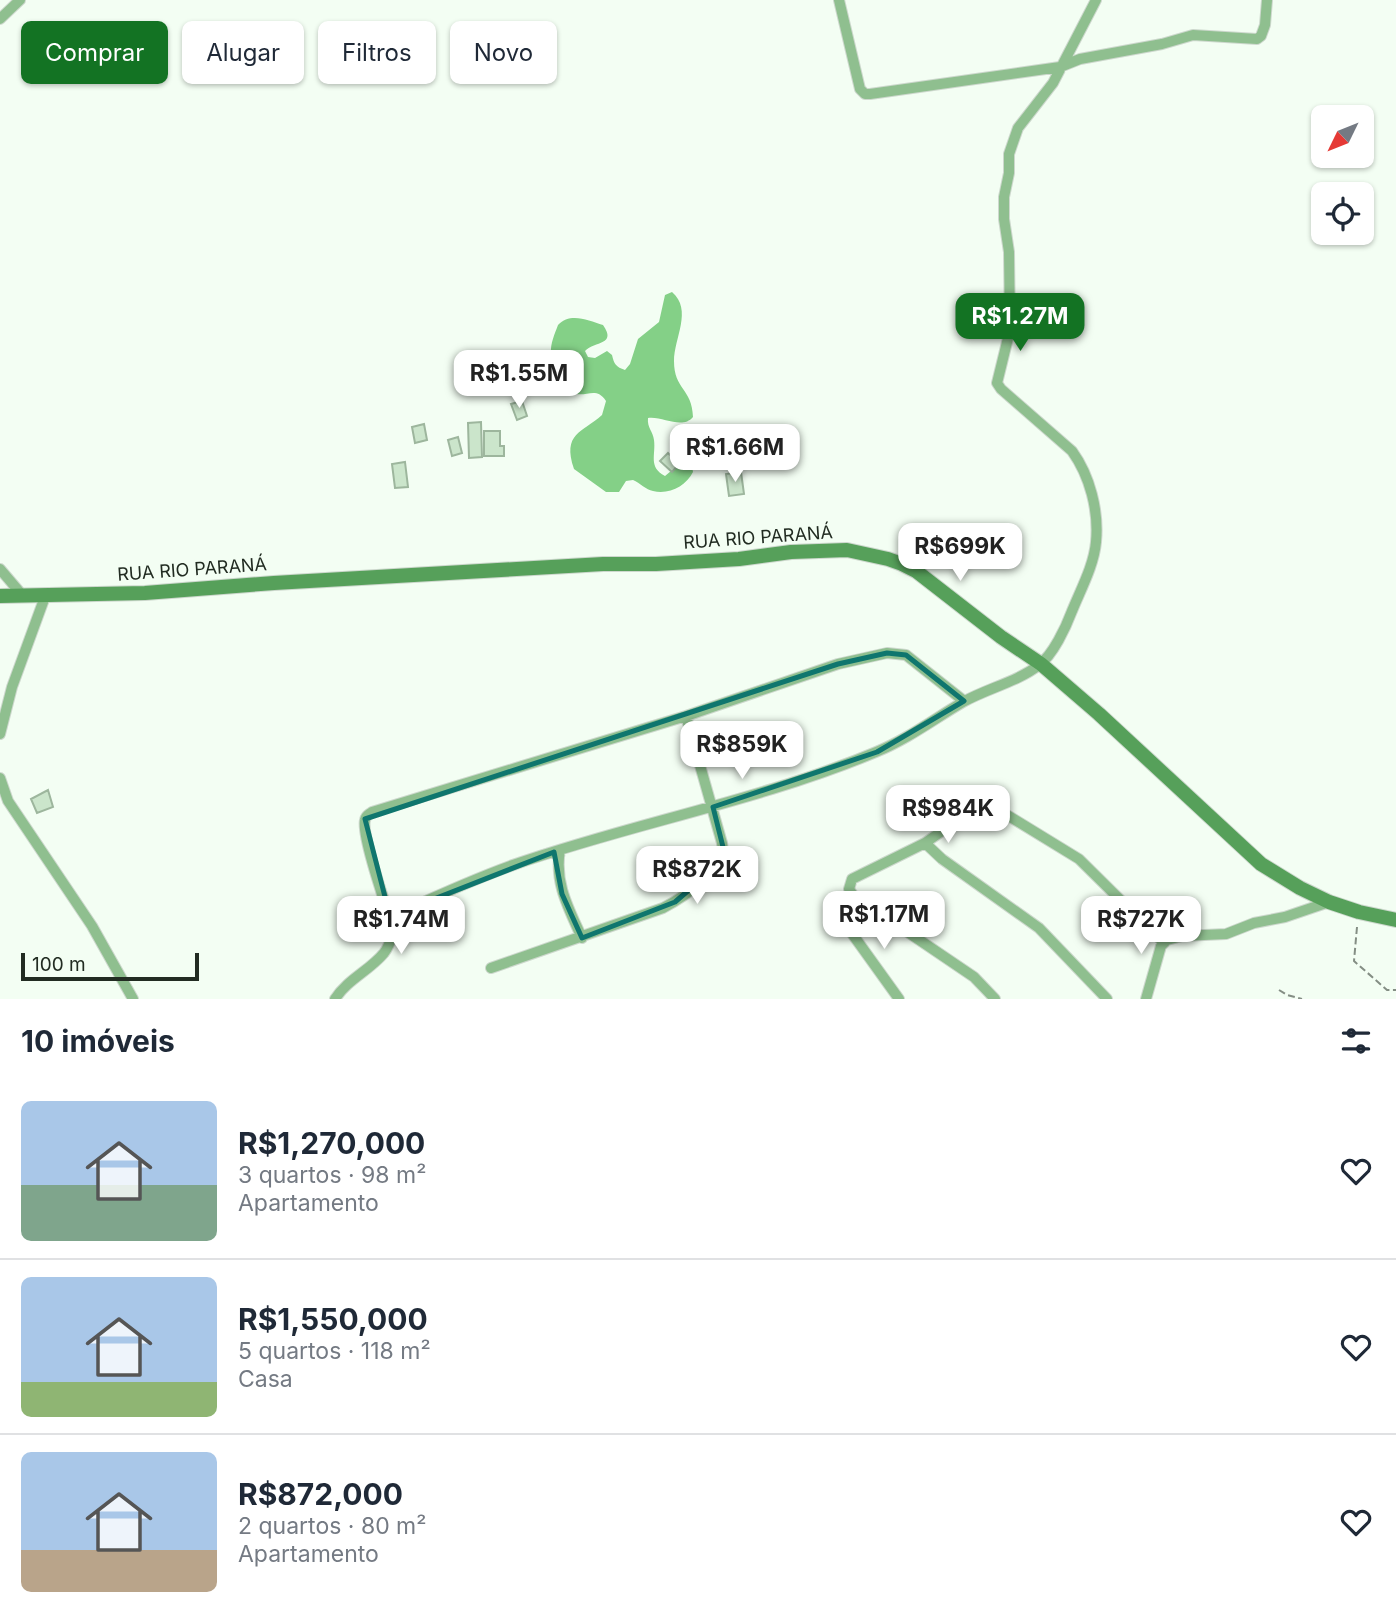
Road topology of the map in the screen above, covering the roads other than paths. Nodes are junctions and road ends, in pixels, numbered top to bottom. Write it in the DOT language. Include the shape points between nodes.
graph roads {
  1 [pos="20,0"];
  2 [pos="839,0"];
  3 [pos="1096,0"];
  4 [pos="1267,0"];
  5 [pos="0,19"];
  6 [pos="1060,67"];
  7 [pos="0,569"];
  8 [pos="46,594"];
  9 [pos="0,596"];
  10 [pos="23,596"];
  11 [pos="1041,664"];
  12 [pos="964,701"];
  13 [pos="686,716"];
  14 [pos="0,734"];
  15 [pos="0,778"];
  16 [pos="713,807"];
  17 [pos="925,843"];
  18 [pos="560,850"];
  19 [pos="1329,902"];
  20 [pos="1396,920"];
  21 [pos="843,921"];
  22 [pos="393,928"];
  23 [pos="583,938"];
  24 [pos="1167,940"];
  25 [pos="491,968"];
  26 [pos="133,999"];
  27 [pos="335,999"];
  28 [pos="899,999"];
  29 [pos="995,999"];
  30 [pos="1107,999"];
  31 [pos="1146,999"];
  1 -- 5 [label="street"];
  2 -- 6 [label="street" via="865,94"];
  3 -- 6 [label="street"];
  4 -- 6 [label="street" via="1265,25 1257,39 1194,35"];
  6 -- 11 [label="street" via="1018,128 1009,154 1004,219 1010,330 996,380 1072,452 1093,500 1096,542 1092,559 1064,630"];
  7 -- 10 [label="street"];
  8 -- 10 [label="street, RUA RIO PARANÁ"];
  8 -- 11 [label="street, RUA RIO PARANÁ" via="145,593 847,550 888,558 916,571"];
  8 -- 14 [label="street"];
  9 -- 10 [label="street, RUA RIO PARANÁ"];
  11 -- 12 [label="street"];
  11 -- 19 [label="street, RUA RIO PARANÁ" via="1261,864"];
  12 -- 13 [label="street" via="906,655 887,653 838,664"];
  12 -- 16 [label="street" via="877,752"];
  13 -- 16 [label="street"];
  13 -- 22 [label="street" via="369,814 364,822"];
  15 -- 26 [label="street" via="8,801 92,926"];
  16 -- 18 [label="street"];
  16 -- 23 [label="street" via="724,851 719,864 675,902"];
  17 -- 24 [label="street" via="976,807 994,807 1079,859"];
  17 -- 29 [label="street" via="852,879 849,889 974,977"];
  17 -- 30 [label="street" via="1039,928"];
  18 -- 22 [label="street" via="406,910"];
  18 -- 23 [label="street" via="557,868 562,894"];
  19 -- 20 [label="street, RUA RIO PARANÁ"];
  19 -- 24 [label="street" via="1226,934"];
  21 -- 28 [label="street"];
  22 -- 27 [label="street" via="383,955"];
  23 -- 25 [label="street"];
  24 -- 31 [label="street"];
}
